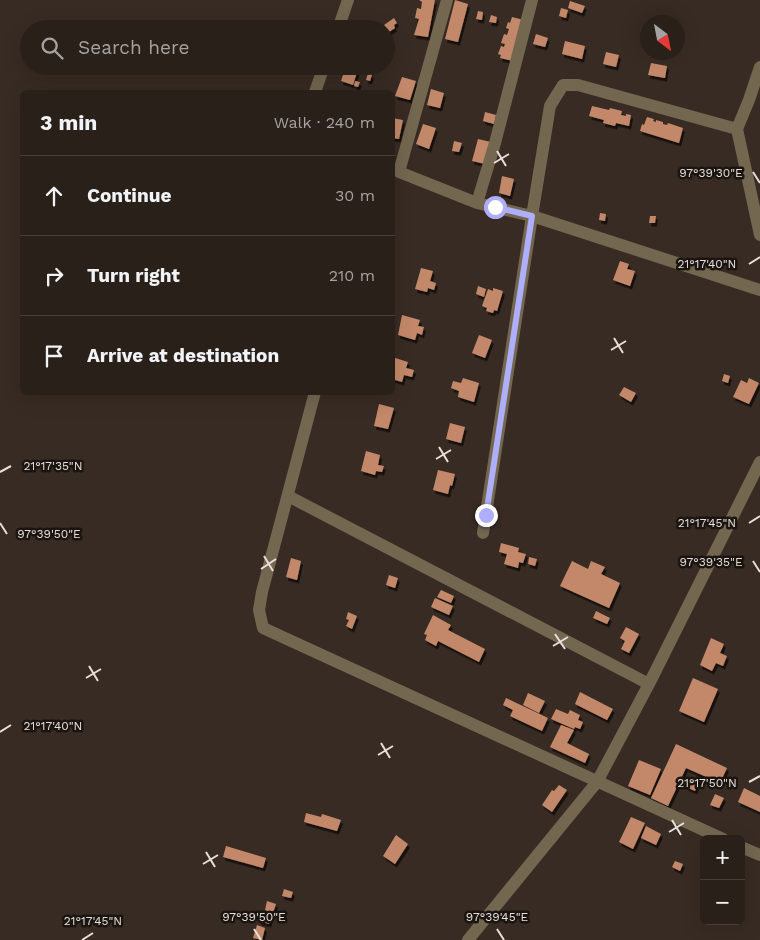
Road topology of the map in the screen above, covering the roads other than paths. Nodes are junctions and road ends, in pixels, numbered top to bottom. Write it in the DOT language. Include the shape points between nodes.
graph roads {
  1 [pos="348,0"];
  2 [pos="447,0"];
  3 [pos="532,0"];
  4 [pos="341,20"];
  5 [pos="760,67"];
  6 [pos="321,75"];
  7 [pos="316,90"];
  8 [pos="737,129"];
  9 [pos="477,203"];
  10 [pos="532,216"];
  11 [pos="760,235"];
  12 [pos="760,290"];
  13 [pos="314,395"];
  14 [pos="760,462"];
  15 [pos="288,496"];
  16 [pos="483,533"];
  17 [pos="649,684"];
  18 [pos="597,782"];
  19 [pos="714,835"];
  20 [pos="745,849"];
  21 [pos="760,855"];
  22 [pos="468,940"];
  1 -- 4 [label="street"];
  2 -- 9 [label="street" via="399,172"];
  3 -- 9 [label="street"];
  5 -- 8 [label="street"];
  6 -- 7 [label="street"];
  8 -- 10 [label="street" via="578,85 563,86 550,106"];
  8 -- 11 [label="street"];
  9 -- 10 [label="street"];
  10 -- 12 [label="street"];
  10 -- 16 [label="street"];
  13 -- 15 [label="street"];
  14 -- 17 [label="street"];
  15 -- 17 [label="street"];
  15 -- 18 [label="street" via="262,592 259,610 263,628"];
  17 -- 18 [label="street"];
  18 -- 19 [label="street"];
  18 -- 22 [label="street"];
  20 -- 21 [label="street"];
}
